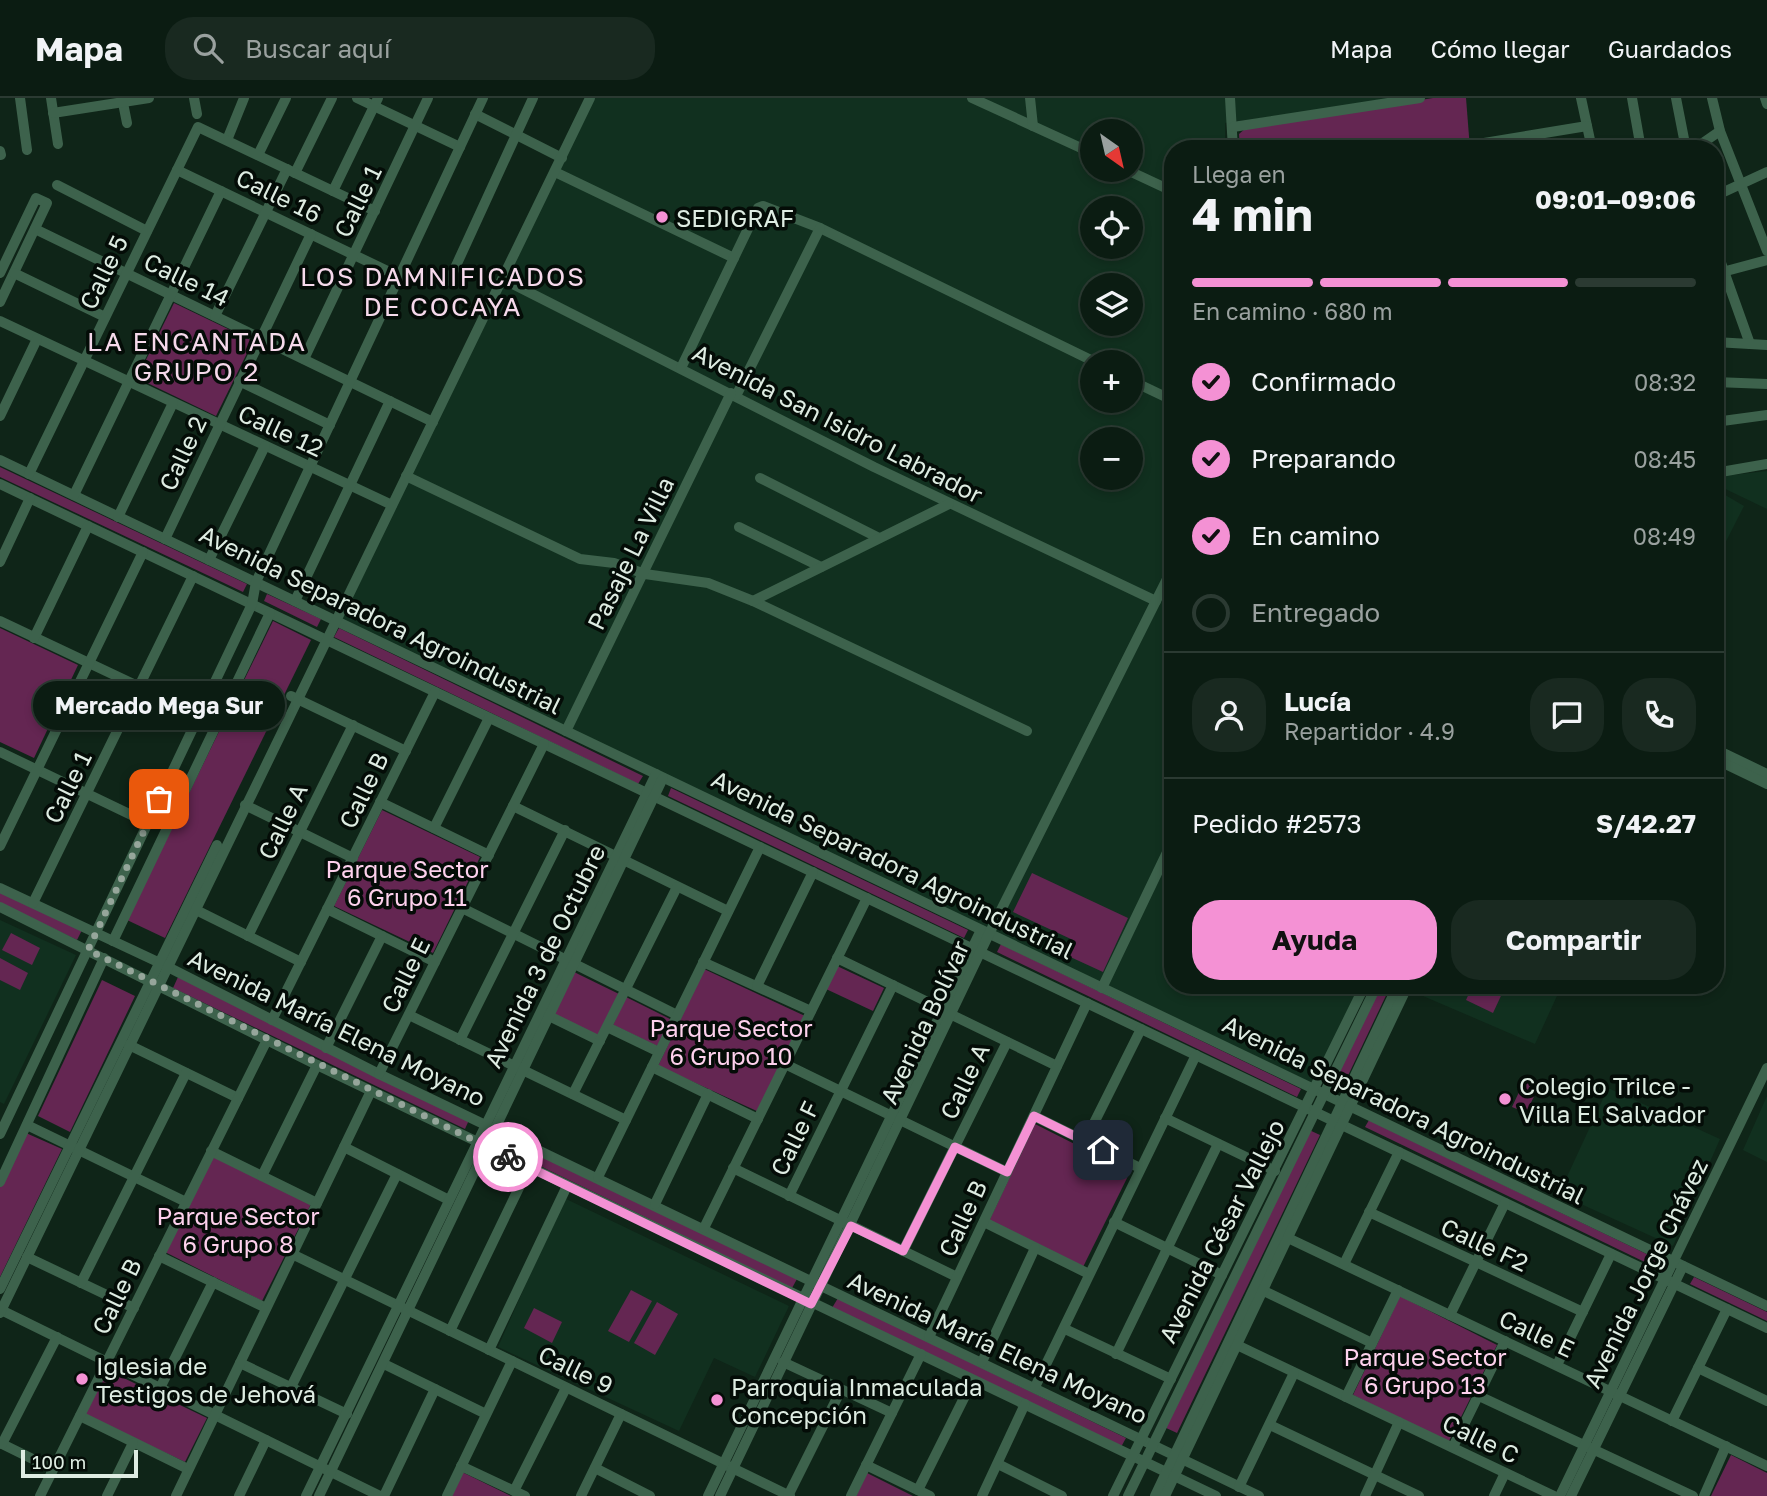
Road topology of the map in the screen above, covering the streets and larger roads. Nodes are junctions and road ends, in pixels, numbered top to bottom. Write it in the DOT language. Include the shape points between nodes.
graph roads {
  1 [pos="20,98"];
  2 [pos="51,98"];
  3 [pos="149,98"];
  4 [pos="194,98"];
  5 [pos="244,98"];
  6 [pos="286,98"];
  7 [pos="332,98"];
  8 [pos="357,98"];
  9 [pos="428,98"];
  10 [pos="483,98"];
  11 [pos="533,98"];
  12 [pos="590,98"];
  13 [pos="972,98"];
  14 [pos="1030,98"];
  15 [pos="1230,98"];
  16 [pos="1420,98"];
  17 [pos="1581,98"];
  18 [pos="1632,98"];
  19 [pos="1676,98"];
  20 [pos="1712,98"];
  21 [pos="1765,98"];
  22 [pos="122,100"];
  23 [pos="376,102"];
  24 [pos="1767,104"];
  25 [pos="53,113"];
  26 [pos="197,114"];
  27 [pos="475,114"];
  28 [pos="127,123"];
  29 [pos="416,126"];
  30 [pos="1033,126"];
  31 [pos="1587,126"];
  32 [pos="1233,127"];
  33 [pos="1720,131"];
  34 [pos="516,133"];
  35 [pos="227,140"];
  36 [pos="1233,140"];
  37 [pos="1502,140"];
  38 [pos="1590,140"];
  39 [pos="1639,140"];
  40 [pos="1684,140"];
  41 [pos="1707,140"];
  42 [pos="1724,140"];
  43 [pos="1724,141"];
  44 [pos="58,144"];
  45 [pos="460,146"];
  46 [pos="1080,148"];
  47 [pos="27,150"];
  48 [pos="258,155"];
  49 [pos="562,158"];
  50 [pos="177,170"];
  51 [pos="291,171"];
  52 [pos="555,172"];
  53 [pos="1767,172"];
  54 [pos="1143,177"];
  55 [pos="1741,182"];
  56 [pos="57,185"];
  57 [pos="1164,187"];
  58 [pos="221,191"];
  59 [pos="333,191"];
  60 [pos="1724,191"];
  61 [pos="375,211"];
  62 [pos="265,212"];
  63 [pos="820,228"];
  64 [pos="35,229"];
  65 [pos="147,231"];
  66 [pos="311,234"];
  67 [pos="1767,251"];
  68 [pos="354,255"];
  69 [pos="734,258"];
  70 [pos="1767,260"];
  71 [pos="1724,272"];
  72 [pos="0,273"];
  73 [pos="14,273"];
  74 [pos="126,273"];
  75 [pos="400,276"];
  76 [pos="503,279"];
  77 [pos="449,281"];
  78 [pos="1724,283"];
  79 [pos="171,294"];
  80 [pos="0,302"];
  81 [pos="215,316"];
  82 [pos="105,317"];
  83 [pos="0,321"];
  84 [pos="260,337"];
  85 [pos="37,339"];
  86 [pos="1724,343"];
  87 [pos="1749,344"];
  88 [pos="1767,345"];
  89 [pos="1080,355"];
  90 [pos="304,359"];
  91 [pos="83,360"];
  92 [pos="681,368"];
  93 [pos="239,381"];
  94 [pos="129,382"];
  95 [pos="351,382"];
  96 [pos="1724,382"];
  97 [pos="1767,384"];
  98 [pos="1143,386"];
  99 [pos="733,394"];
  100 [pos="1164,396"];
  101 [pos="390,401"];
  102 [pos="173,402"];
  103 [pos="1767,415"];
  104 [pos="0,416"];
  105 [pos="1724,421"];
  106 [pos="433,422"];
  107 [pos="218,424"];
  108 [pos="331,425"];
  109 [pos="265,446"];
  110 [pos="0,460"];
  111 [pos="1767,464"];
  112 [pos="311,467"];
  113 [pos="1724,471"];
  114 [pos="29,474"];
  115 [pos="406,476"];
  116 [pos="760,478"];
  117 [pos="0,484"];
  118 [pos="350,485"];
  119 [pos="74,495"];
  120 [pos="30,498"];
  121 [pos="948,504"];
  122 [pos="392,505"];
  123 [pos="118,517"];
  124 [pos="88,526"];
  125 [pos="739,527"];
  126 [pos="879,538"];
  127 [pos="165,539"];
  128 [pos="143,552"];
  129 [pos="209,560"];
  130 [pos="0,562"];
  131 [pos="821,567"];
  132 [pos="645,574"];
  133 [pos="193,576"];
  134 [pos="256,582"];
  135 [pos="1164,585"];
  136 [pos="295,601"];
  137 [pos="753,601"];
  138 [pos="1156,601"];
  139 [pos="252,604"];
  140 [pos="270,613"];
  141 [pos="332,619"];
  142 [pos="0,621"];
  143 [pos="34,638"];
  144 [pos="322,638"];
  145 [pos="89,663"];
  146 [pos="139,687"];
  147 [pos="435,692"];
  148 [pos="293,697"];
  149 [pos="200,715"];
  150 [pos="489,718"];
  151 [pos="353,725"];
  152 [pos="566,731"];
  153 [pos="1027,731"];
  154 [pos="544,744"];
  155 [pos="406,751"];
  156 [pos="0,752"];
  157 [pos="1724,758"];
  158 [pos="1724,759"];
  159 [pos="37,770"];
  160 [pos="1767,774"];
  161 [pos="659,776"];
  162 [pos="1767,784"];
  163 [pos="88,794"];
  164 [pos="650,795"];
  165 [pos="380,802"];
  166 [pos="245,804"];
  167 [pos="513,806"];
  168 [pos="148,823"];
  169 [pos="434,828"];
  170 [pos="565,830"];
  171 [pos="300,832"];
  172 [pos="0,846"];
  173 [pos="760,847"];
  174 [pos="489,855"];
  175 [pos="621,857"];
  176 [pos="353,858"];
  177 [pos="1164,859"];
  178 [pos="813,872"];
  179 [pos="677,887"];
  180 [pos="0,888"];
  181 [pos="867,898"];
  182 [pos="33,903"];
  183 [pos="0,907"];
  184 [pos="462,908"];
  185 [pos="194,909"];
  186 [pos="327,909"];
  187 [pos="728,911"];
  188 [pos="985,932"];
  189 [pos="96,933"];
  190 [pos="513,934"];
  191 [pos="248,936"];
  192 [pos="382,936"];
  193 [pos="113,941"];
  194 [pos="88,950"];
  195 [pos="976,950"];
  196 [pos="104,958"];
  197 [pos="837,958"];
  198 [pos="703,961"];
  199 [pos="301,962"];
  200 [pos="435,962"];
  201 [pos="570,962"];
  202 [pos="163,965"];
  203 [pos="154,983"];
  204 [pos="893,985"];
  205 [pos="757,986"];
  206 [pos="1102,988"];
  207 [pos="625,990"];
  208 [pos="1362,994"];
  209 [pos="1372,994"];
  210 [pos="1394,994"];
  211 [pos="1403,994"];
  212 [pos="1087,1003"];
  213 [pos="811,1012"];
  214 [pos="946,1012"];
  215 [pos="409,1015"];
  216 [pos="677,1015"];
  217 [pos="549,1016"];
  218 [pos="272,1020"];
  219 [pos="607,1027"];
  220 [pos="1141,1029"];
  221 [pos="267,1040"];
  222 [pos="460,1040"];
  223 [pos="600,1041"];
  224 [pos="1007,1042"];
  225 [pos="129,1045"];
  226 [pos="326,1048"];
  227 [pos="659,1052"];
  228 [pos="1196,1055"];
  229 [pos="785,1064"];
  230 [pos="317,1065"];
  231 [pos="1057,1066"];
  232 [pos="652,1067"];
  233 [pos="518,1068"];
  234 [pos="1767,1068"];
  235 [pos="186,1073"];
  236 [pos="379,1074"];
  237 [pos="371,1091"];
  238 [pos="841,1091"];
  239 [pos="1320,1092"];
  240 [pos="573,1094"];
  241 [pos="708,1094"];
  242 [pos="238,1098"];
  243 [pos="1347,1105"];
  244 [pos="1311,1110"];
  245 [pos="4,1114"];
  246 [pos="1034,1116"];
  247 [pos="896,1118"];
  248 [pos="1165,1118"];
  249 [pos="758,1119"];
  250 [pos="626,1120"];
  251 [pos="1338,1123"];
  252 [pos="27,1125"];
  253 [pos="490,1126"];
  254 [pos="0,1135"];
  255 [pos="1085,1141"];
  256 [pos="1218,1144"];
  257 [pos="482,1145"];
  258 [pos="344,1147"];
  259 [pos="955,1147"];
  260 [pos="74,1148"];
  261 [pos="211,1151"];
  262 [pos="1399,1152"];
  263 [pos="529,1167"];
  264 [pos="733,1168"];
  265 [pos="1140,1168"];
  266 [pos="1275,1171"];
  267 [pos="1007,1172"];
  268 [pos="397,1174"];
  269 [pos="262,1176"];
  270 [pos="134,1177"];
  271 [pos="598,1177"];
  272 [pos="0,1182"];
  273 [pos="567,1186"];
  274 [pos="789,1196"];
  275 [pos="449,1200"];
  276 [pos="186,1202"];
  277 [pos="317,1203"];
  278 [pos="655,1203"];
  279 [pos="1505,1203"];
  280 [pos="1370,1212"];
  281 [pos="984,1222"];
  282 [pos="1114,1222"];
  283 [pos="846,1223"];
  284 [pos="704,1228"];
  285 [pos="1288,1237"];
  286 [pos="1035,1248"];
  287 [pos="1167,1248"];
  288 [pos="903,1251"];
  289 [pos="292,1254"];
  290 [pos="1611,1254"];
  291 [pos="159,1256"];
  292 [pos="27,1257"];
  293 [pos="1475,1263"];
  294 [pos="1344,1264"];
  295 [pos="1678,1264"];
  296 [pos="1089,1274"];
  297 [pos="1222,1275"];
  298 [pos="957,1278"];
  299 [pos="345,1280"];
  300 [pos="1670,1281"];
  301 [pos="213,1282"];
  302 [pos="81,1283"];
  303 [pos="815,1284"];
  304 [pos="0,1289"];
  305 [pos="1264,1290"];
  306 [pos="1398,1290"];
  307 [pos="806,1301"];
  308 [pos="1767,1306"];
  309 [pos="134,1308"];
  310 [pos="266,1308"];
  311 [pos="404,1309"];
  312 [pos="1727,1309"];
  313 [pos="1,1311"];
  314 [pos="1583,1312"];
  315 [pos="1450,1315"];
  316 [pos="1767,1328"];
  317 [pos="1065,1329"];
  318 [pos="450,1331"];
  319 [pos="57,1337"];
  320 [pos="929,1337"];
  321 [pos="1505,1341"];
  322 [pos="1372,1343"];
  323 [pos="1237,1345"];
  324 [pos="489,1350"];
  325 [pos="921,1354"];
  326 [pos="1116,1354"];
  327 [pos="512,1361"];
  328 [pos="107,1362"];
  329 [pos="783,1362"];
  330 [pos="982,1362"];
  331 [pos="240,1363"];
  332 [pos="384,1364"];
  333 [pos="1558,1365"];
  334 [pos="1698,1368"];
  335 [pos="1294,1373"];
  336 [pos="1171,1379"];
  337 [pos="973,1380"];
  338 [pos="291,1387"];
  339 [pos="1035,1387"];
  340 [pos="160,1388"];
  341 [pos="566,1388"];
  342 [pos="435,1390"];
  343 [pos="841,1390"];
  344 [pos="1615,1393"];
  345 [pos="1479,1396"];
  346 [pos="1346,1397"];
  347 [pos="1767,1401"];
  348 [pos="1026,1405"];
  349 [pos="892,1413"];
  350 [pos="346,1414"];
  351 [pos="486,1414"];
  352 [pos="621,1414"];
  353 [pos="215,1415"];
  354 [pos="80,1416"];
  355 [pos="1672,1421"];
  356 [pos="1399,1422"];
  357 [pos="1270,1425"];
  358 [pos="1141,1438"];
  359 [pos="267,1440"];
  360 [pos="133,1443"];
  361 [pos="1,1444"];
  362 [pos="1153,1444"];
  363 [pos="1590,1446"];
  364 [pos="1726,1446"];
  365 [pos="1452,1447"];
  366 [pos="1132,1456"];
  367 [pos="1179,1457"];
  368 [pos="1144,1461"];
  369 [pos="998,1464"];
  370 [pos="866,1465"];
  371 [pos="461,1466"];
  372 [pos="728,1466"];
  373 [pos="1767,1466"];
  374 [pos="595,1468"];
  375 [pos="54,1469"];
  376 [pos="188,1469"];
  377 [pos="326,1469"];
  378 [pos="1505,1473"];
  379 [pos="1171,1474"];
  380 [pos="1374,1476"];
  381 [pos="1239,1487"];
  382 [pos="918,1490"];
  383 [pos="519,1493"];
  384 [pos="1047,1493"];
  385 [pos="646,1495"];
  386 [pos="40,1496"];
  387 [pos="107,1496"];
  388 [pos="176,1496"];
  389 [pos="239,1496"];
  390 [pos="306,1496"];
  391 [pos="319,1496"];
  392 [pos="382,1496"];
  393 [pos="447,1496"];
  394 [pos="581,1496"];
  395 [pos="708,1496"];
  396 [pos="720,1496"];
  397 [pos="789,1496"];
  398 [pos="851,1496"];
  399 [pos="930,1496"];
  400 [pos="982,1496"];
  401 [pos="1062,1496"];
  402 [pos="1113,1496"];
  403 [pos="1128,1496"];
  404 [pos="1154,1496"];
  405 [pos="1165,1496"];
  406 [pos="1216,1496"];
  407 [pos="1259,1496"];
  408 [pos="1365,1496"];
  409 [pos="1419,1496"];
  410 [pos="1494,1496"];
  411 [pos="1554,1496"];
  412 [pos="1560,1496"];
  413 [pos="1571,1496"];
  414 [pos="1693,1496"];
  415 [pos="1704,1496"];
  1 -- 47 [label="street"];
  2 -- 25 [label="street"];
  3 -- 22 [label="street"];
  4 -- 26 [label="street"];
  5 -- 35 [label="street"];
  6 -- 48 [label="street"];
  7 -- 51 [label="street"];
  8 -- 23 [label="street"];
  9 -- 29 [label="street, Calle 1"];
  10 -- 27 [label="street"];
  11 -- 34 [label="street"];
  12 -- 49 [label="street"];
  13 -- 30 [label="street"];
  14 -- 30 [label="street"];
  15 -- 32 [label="street"];
  16 -- 32 [label="street"];
  17 -- 31 [label="street"];
  18 -- 39 [label="street"];
  19 -- 40 [label="street"];
  20 -- 33 [label="street"];
  21 -- 24 [label="street"];
  22 -- 25 [label="street"];
  22 -- 28 [label="street"];
  23 -- 29 [label="street"];
  23 -- 59 [label="street"];
  25 -- 44 [label="street"];
  27 -- 34 [label="street"];
  27 -- 45 [label="street"];
  29 -- 45 [label="street"];
  29 -- 61 [label="street, Calle 1"];
  30 -- 46 [label="street"];
  31 -- 37 [label="street"];
  31 -- 38 [label="street"];
  32 -- 36 [label="street"];
  33 -- 41 [label="street"];
  33 -- 42 [label="street"];
  34 -- 49 [label="street"];
  34 -- 77 [label="street"];
  35 -- 48 [label="street"];
  35 -- 50 [label="street, Calle 5" via="198,127"];
  43 -- 55 [label="street"];
  45 -- 75 [label="street"];
  48 -- 51 [label="street"];
  49 -- 52 [label="street"];
  50 -- 58 [label="street, Calle 16"];
  50 -- 65 [label="street, Calle 5"];
  51 -- 59 [label="street"];
  51 -- 62 [label="street"];
  52 -- 69 [label="street"];
  52 -- 76 [label="street"];
  53 -- 55 [label="street"];
  54 -- 57 [label="street"];
  55 -- 60 [label="street"];
  55 -- 67 [label="street"];
  56 -- 65 [label="street"];
  58 -- 62 [label="street, Calle 16"];
  58 -- 79 [label="street"];
  59 -- 61 [label="street"];
  61 -- 68 [label="street, Calle 1"];
  62 -- 66 [label="street, Calle 16"];
  62 -- 81 [label="street"];
  63 -- 69 [label="street" via="768,206 758,208"];
  63 -- 89 [label="street"];
  63 -- 99 [label="street, Pasaje La Villa"];
  64 -- 72 [label="street" via="47,203 36,198"];
  64 -- 73 [label="street"];
  64 -- 74 [label="street, Calle 14"];
  65 -- 74 [label="street, Calle 5"];
  66 -- 68 [label="street, Calle 16"];
  66 -- 84 [label="street, Calle 2"];
  68 -- 75 [label="street, Calle 16"];
  68 -- 90 [label="street, Calle 1"];
  69 -- 92 [label="street"];
  70 -- 71 [label="street"];
  73 -- 80 [label="street"];
  73 -- 82 [label="street"];
  74 -- 79 [label="street, Calle 14"];
  74 -- 82 [label="street, Calle 5"];
  75 -- 95 [label="street"];
  76 -- 92 [label="street, Avenida San Isidro Labrador"];
  76 -- 106 [label="street"];
  78 -- 87 [label="street"];
  79 -- 81 [label="street, Calle 14"];
  79 -- 94 [label="street"];
  81 -- 84 [label="street, Calle 14"];
  82 -- 91 [label="street, Calle 5"];
  83 -- 85 [label="street, Calle 12"];
  84 -- 90 [label="street, Calle 14"];
  84 -- 93 [label="street, Calle 2"];
  85 -- 91 [label="street, Calle 12"];
  85 -- 104 [label="street"];
  86 -- 87 [label="street"];
  87 -- 88 [label="street"];
  90 -- 95 [label="street, Calle 14"];
  91 -- 94 [label="street, Calle 12"];
  91 -- 114 [label="street, Calle 5"];
  92 -- 99 [label="street, Avenida San Isidro Labrador"];
  93 -- 107 [label="street, Calle 2"];
  93 -- 108 [label="street"];
  94 -- 102 [label="street, Calle 12"];
  94 -- 119 [label="street"];
  95 -- 101 [label="street, Calle 14"];
  95 -- 108 [label="street"];
  96 -- 97 [label="street"];
  98 -- 100 [label="street"];
  99 -- 121 [label="street, Avenida San Isidro Labrador"];
  99 -- 132 [label="street, Pasaje La Villa"];
  101 -- 106 [label="street, Calle 14"];
  101 -- 118 [label="street"];
  102 -- 107 [label="street, Calle 12"];
  102 -- 123 [label="street"];
  103 -- 105 [label="street"];
  106 -- 115 [label="street"];
  107 -- 109 [label="street, Calle 12"];
  107 -- 127 [label="street, Calle 2"];
  108 -- 112 [label="street"];
  109 -- 112 [label="street, Calle 12"];
  109 -- 129 [label="street"];
  110 -- 114 [label="street, Avenida Separadora Agroindustrial"];
  111 -- 113 [label="street"];
  112 -- 118 [label="street, Calle 12"];
  112 -- 134 [label="street"];
  114 -- 119 [label="street, Avenida Separadora Agroindustrial"];
  115 -- 122 [label="street"];
  115 -- 132 [label="street" via="580,559 614,563"];
  116 -- 126 [label="street"];
  117 -- 120 [label="street, Avenida Separadora Agroindustrial"];
  118 -- 122 [label="street, Calle 12"];
  118 -- 136 [label="street"];
  119 -- 123 [label="street, Avenida Separadora Agroindustrial"];
  120 -- 124 [label="street, Avenida Separadora Agroindustrial"];
  120 -- 130 [label="street"];
  121 -- 126 [label="street"];
  121 -- 138 [label="street, Avenida San Isidro Labrador"];
  122 -- 141 [label="street"];
  123 -- 127 [label="street, Avenida Separadora Agroindustrial"];
  124 -- 128 [label="street, Avenida Separadora Agroindustrial"];
  124 -- 143 [label="street"];
  125 -- 131 [label="street"];
  126 -- 131 [label="street"];
  127 -- 129 [label="street, Avenida Separadora Agroindustrial"];
  128 -- 133 [label="street, Avenida Separadora Agroindustrial"];
  128 -- 145 [label="street"];
  129 -- 134 [label="street, Avenida Separadora Agroindustrial"];
  131 -- 137 [label="street"];
  132 -- 137 [label="street" via="708,583"];
  132 -- 152 [label="street, Pasaje La Villa"];
  133 -- 139 [label="street, Avenida Separadora Agroindustrial"];
  133 -- 146 [label="street, Calle 1"];
  134 -- 136 [label="street, Avenida Separadora Agroindustrial"];
  134 -- 139 [label="street"];
  135 -- 138 [label="street, Avenida Bolívar"];
  136 -- 141 [label="street, Avenida Separadora Agroindustrial"];
  137 -- 153 [label="street"];
  138 -- 188 [label="street, Avenida Bolívar"];
  139 -- 140 [label="street, Avenida Separadora Agroindustrial"];
  139 -- 149 [label="street"];
  140 -- 144 [label="street, Avenida Separadora Agroindustrial"];
  140 -- 193 [label="street"];
  141 -- 144 [label="street"];
  141 -- 152 [label="street, Avenida Separadora Agroindustrial"];
  142 -- 143 [label="street"];
  143 -- 145 [label="street"];
  144 -- 147 [label="street, Avenida Separadora Agroindustrial"];
  144 -- 148 [label="street"];
  145 -- 146 [label="street"];
  145 -- 159 [label="street"];
  146 -- 149 [label="street"];
  146 -- 163 [label="street, Calle 1"];
  147 -- 150 [label="street, Avenida Separadora Agroindustrial"];
  147 -- 155 [label="street, Calle B"];
  148 -- 151 [label="street"];
  148 -- 166 [label="street"];
  148 -- 202 [label="street"];
  149 -- 168 [label="street"];
  150 -- 154 [label="street, Avenida Separadora Agroindustrial"];
  150 -- 169 [label="street"];
  151 -- 155 [label="street"];
  151 -- 171 [label="street, Calle A"];
  152 -- 161 [label="street, Avenida Separadora Agroindustrial"];
  154 -- 164 [label="street, Avenida Separadora Agroindustrial"];
  154 -- 167 [label="street, Calle E"];
  155 -- 165 [label="street, Calle B"];
  156 -- 159 [label="street"];
  157 -- 160 [label="street"];
  158 -- 162 [label="street"];
  159 -- 163 [label="street"];
  159 -- 172 [label="street"];
  161 -- 164 [label="street, Avenida 3 de Octubre"];
  161 -- 188 [label="street, Avenida Separadora Agroindustrial"];
  163 -- 168 [label="street"];
  163 -- 182 [label="street, Calle 1"];
  164 -- 173 [label="street, Avenida Separadora Agroindustrial"];
  164 -- 175 [label="street, Avenida 3 de Octubre"];
  165 -- 169 [label="street"];
  165 -- 176 [label="street, Calle B"];
  166 -- 171 [label="street"];
  166 -- 185 [label="street"];
  167 -- 170 [label="street"];
  167 -- 174 [label="street, Calle E"];
  168 -- 189 [label="street"];
  169 -- 174 [label="street"];
  170 -- 175 [label="street"];
  170 -- 190 [label="street"];
  171 -- 176 [label="street"];
  171 -- 191 [label="street, Calle A"];
  173 -- 178 [label="street, Avenida Separadora Agroindustrial"];
  173 -- 187 [label="street"];
  174 -- 184 [label="street, Calle E"];
  175 -- 179 [label="street"];
  175 -- 201 [label="street, Avenida 3 de Octubre"];
  176 -- 186 [label="street, Calle B"];
  177 -- 206 [label="street"];
  178 -- 181 [label="street, Avenida Separadora Agroindustrial"];
  178 -- 205 [label="street"];
  179 -- 187 [label="street"];
  179 -- 207 [label="street"];
  180 -- 182 [label="street, Avenida María Elena Moyano"];
  181 -- 195 [label="street, Avenida Separadora Agroindustrial"];
  181 -- 197 [label="street"];
  182 -- 189 [label="street, Avenida María Elena Moyano"];
  183 -- 194 [label="street, Avenida María Elena Moyano"];
  184 -- 190 [label="street"];
  184 -- 200 [label="street, Calle E"];
  185 -- 191 [label="street"];
  185 -- 202 [label="street"];
  186 -- 192 [label="street"];
  186 -- 199 [label="street, Calle B"];
  187 -- 198 [label="street"];
  188 -- 195 [label="street, Avenida Bolívar"];
  188 -- 206 [label="street, Avenida Separadora Agroindustrial"];
  189 -- 193 [label="street, Avenida María Elena Moyano"];
  189 -- 194 [label="street"];
  190 -- 201 [label="street"];
  190 -- 222 [label="street"];
  191 -- 199 [label="street"];
  192 -- 200 [label="street"];
  192 -- 226 [label="street"];
  193 -- 202 [label="street, Avenida María Elena Moyano"];
  194 -- 196 [label="street, Avenida María Elena Moyano"];
  194 -- 245 [label="street"];
  195 -- 212 [label="street, Avenida Separadora Agroindustrial"];
  195 -- 214 [label="street, Avenida Bolívar"];
  196 -- 203 [label="street, Avenida María Elena Moyano"];
  196 -- 252 [label="street"];
  197 -- 204 [label="street"];
  197 -- 213 [label="street"];
  198 -- 205 [label="street"];
  198 -- 216 [label="street"];
  199 -- 218 [label="street, Calle B"];
  200 -- 215 [label="street, Calle E"];
  201 -- 207 [label="street"];
  201 -- 217 [label="street, Avenida 3 de Octubre"];
  201 -- 233 [label="street, Avenida 3 de Octubre"];
  202 -- 203 [label="street"];
  202 -- 218 [label="street, Avenida María Elena Moyano"];
  203 -- 221 [label="street, Avenida María Elena Moyano"];
  203 -- 225 [label="street"];
  203 -- 260 [label="street"];
  204 -- 214 [label="street"];
  204 -- 238 [label="street, Calle F"];
  205 -- 213 [label="street"];
  206 -- 239 [label="street, Avenida Separadora Agroindustrial"];
  207 -- 216 [label="street"];
  207 -- 219 [label="street"];
  208 -- 239 [label="street, Avenida César Vallejo"];
  209 -- 239 [label="street, Avenida César Vallejo"];
  210 -- 243 [label="street"];
  211 -- 243 [label="street"];
  212 -- 220 [label="street, Avenida Separadora Agroindustrial"];
  212 -- 231 [label="street, Calle B"];
  213 -- 229 [label="street"];
  214 -- 224 [label="street"];
  214 -- 247 [label="street, Avenida Bolívar"];
  215 -- 222 [label="street"];
  215 -- 236 [label="street, Calle E"];
  216 -- 227 [label="street"];
  217 -- 223 [label="street"];
  217 -- 233 [label="street, Avenida 3 de Octubre"];
  218 -- 226 [label="street, Avenida María Elena Moyano"];
  219 -- 223 [label="street"];
  219 -- 227 [label="street"];
  220 -- 228 [label="street, Avenida Separadora Agroindustrial"];
  220 -- 255 [label="street"];
  221 -- 230 [label="street, Avenida María Elena Moyano"];
  221 -- 242 [label="street, Calle B"];
  222 -- 233 [label="street"];
  223 -- 240 [label="street"];
  224 -- 231 [label="street"];
  224 -- 259 [label="street, Calle A"];
  225 -- 235 [label="street"];
  225 -- 260 [label="street"];
  226 -- 236 [label="street, Avenida María Elena Moyano"];
  227 -- 232 [label="street"];
  228 -- 244 [label="street, Avenida Separadora Agroindustrial"];
  228 -- 248 [label="street"];
  229 -- 238 [label="street"];
  229 -- 249 [label="street"];
  230 -- 237 [label="street, Avenida María Elena Moyano"];
  230 -- 269 [label="street"];
  231 -- 246 [label="street, Calle B"];
  232 -- 241 [label="street"];
  232 -- 250 [label="street"];
  233 -- 240 [label="street"];
  233 -- 253 [label="street, Avenida 3 de Octubre"];
  234 -- 295 [label="street, Avenida Jorge Chávez"];
  235 -- 242 [label="street"];
  235 -- 270 [label="street"];
  236 -- 253 [label="street, Avenida María Elena Moyano"];
  237 -- 257 [label="street, Avenida María Elena Moyano"];
  237 -- 258 [label="street"];
  238 -- 247 [label="street"];
  238 -- 274 [label="street, Calle F"];
  239 -- 243 [label="street, Avenida Separadora Agroindustrial"];
  239 -- 244 [label="street, Avenida César Vallejo"];
  240 -- 250 [label="street"];
  241 -- 249 [label="street"];
  241 -- 278 [label="street"];
  242 -- 261 [label="street, Calle B"];
  243 -- 251 [label="street"];
  243 -- 295 [label="street, Avenida Separadora Agroindustrial"];
  244 -- 251 [label="street, Avenida Separadora Agroindustrial"];
  244 -- 266 [label="street, Avenida César Vallejo"];
  244 -- 362 [label="street, Avenida César Vallejo"];
  245 -- 254 [label="street"];
  246 -- 255 [label="street"];
  246 -- 267 [label="street, Calle B"];
  247 -- 259 [label="street"];
  247 -- 283 [label="street, Avenida Bolívar"];
  248 -- 256 [label="street"];
  248 -- 265 [label="street"];
  249 -- 264 [label="street"];
  250 -- 271 [label="street"];
  251 -- 262 [label="street, Avenida Separadora Agroindustrial"];
  251 -- 285 [label="street"];
  251 -- 367 [label="street"];
  252 -- 260 [label="street"];
  252 -- 272 [label="street"];
  253 -- 257 [label="street, Avenida 3 de Octubre"];
  253 -- 271 [label="street, Avenida María Elena Moyano"];
  255 -- 265 [label="street"];
  256 -- 266 [label="street"];
  256 -- 287 [label="street"];
  257 -- 263 [label="street, Avenida María Elena Moyano"];
  257 -- 275 [label="street, Avenida 3 de Octubre"];
  257 -- 311 [label="street, Avenida 3 de Octubre"];
  258 -- 268 [label="street"];
  258 -- 277 [label="street"];
  259 -- 267 [label="street"];
  259 -- 288 [label="street, Calle A"];
  260 -- 270 [label="street"];
  260 -- 292 [label="street"];
  260 -- 304 [label="street"];
  261 -- 269 [label="street"];
  261 -- 276 [label="street, Calle B"];
  262 -- 279 [label="street, Avenida Separadora Agroindustrial"];
  262 -- 280 [label="street"];
  263 -- 273 [label="street, Avenida María Elena Moyano"];
  263 -- 318 [label="street"];
  264 -- 274 [label="street"];
  264 -- 284 [label="street"];
  265 -- 282 [label="street"];
  266 -- 297 [label="street, Avenida César Vallejo"];
  267 -- 281 [label="street, Calle B"];
  268 -- 275 [label="street"];
  268 -- 299 [label="street"];
  269 -- 277 [label="street"];
  270 -- 276 [label="street"];
  270 -- 302 [label="street"];
  271 -- 278 [label="street, Avenida María Elena Moyano"];
  273 -- 307 [label="street, Avenida María Elena Moyano"];
  273 -- 324 [label="street"];
  274 -- 283 [label="street"];
  275 -- 311 [label="street, Avenida 3 de Octubre"];
  276 -- 291 [label="street, Calle B"];
  277 -- 289 [label="street"];
  278 -- 284 [label="street, Avenida María Elena Moyano"];
  279 -- 290 [label="street, Avenida Separadora Agroindustrial"];
  279 -- 293 [label="street"];
  280 -- 293 [label="street, Calle F2"];
  280 -- 294 [label="street"];
  281 -- 286 [label="street"];
  281 -- 298 [label="street, Calle B"];
  282 -- 287 [label="street"];
  282 -- 296 [label="street"];
  283 -- 288 [label="street"];
  283 -- 303 [label="street, Avenida Bolívar"];
  284 -- 303 [label="street, Avenida María Elena Moyano"];
  285 -- 294 [label="street, Calle E"];
  285 -- 305 [label="street"];
  286 -- 296 [label="street"];
  286 -- 330 [label="street"];
  287 -- 297 [label="street"];
  287 -- 326 [label="street"];
  288 -- 298 [label="street"];
  289 -- 299 [label="street, Calle 9"];
  289 -- 310 [label="street"];
  290 -- 300 [label="street, Avenida Separadora Agroindustrial"];
  290 -- 314 [label="street"];
  291 -- 301 [label="street"];
  291 -- 309 [label="street, Calle B"];
  292 -- 302 [label="street"];
  292 -- 313 [label="street"];
  293 -- 314 [label="street, Calle F2"];
  293 -- 315 [label="street"];
  294 -- 306 [label="street, Calle E"];
  295 -- 300 [label="street, Avenida Jorge Chávez"];
  295 -- 308 [label="street, Avenida Separadora Agroindustrial"];
  296 -- 317 [label="street"];
  297 -- 336 [label="street, Avenida César Vallejo"];
  298 -- 320 [label="street, Calle B"];
  299 -- 311 [label="street, Calle 9"];
  299 -- 338 [label="street"];
  300 -- 312 [label="street, Avenida Separadora Agroindustrial"];
  300 -- 344 [label="street, Avenida Jorge Chávez"];
  301 -- 310 [label="street"];
  301 -- 340 [label="street"];
  302 -- 309 [label="street"];
  303 -- 307 [label="street, Avenida Bolívar"];
  303 -- 320 [label="street, Avenida María Elena Moyano"];
  305 -- 322 [label="street"];
  305 -- 323 [label="street"];
  306 -- 315 [label="street, Calle E"];
  306 -- 322 [label="street"];
  307 -- 325 [label="street, Avenida María Elena Moyano"];
  307 -- 329 [label="street, Avenida Bolívar"];
  307 -- 372 [label="street, Avenida Bolívar"];
  309 -- 328 [label="street, Calle B"];
  310 -- 331 [label="street"];
  311 -- 318 [label="street, Calle 9"];
  311 -- 332 [label="street, Avenida 3 de Octubre"];
  311 -- 350 [label="street, Avenida 3 de Octubre"];
  312 -- 316 [label="street, Avenida Separadora Agroindustrial"];
  312 -- 334 [label="street"];
  313 -- 319 [label="street"];
  314 -- 333 [label="street"];
  315 -- 321 [label="street, Calle E"];
  317 -- 326 [label="street"];
  317 -- 339 [label="street"];
  318 -- 324 [label="street, Calle 9"];
  319 -- 328 [label="street"];
  319 -- 361 [label="street"];
  320 -- 330 [label="street, Avenida María Elena Moyano"];
  321 -- 333 [label="street, Calle E"];
  321 -- 345 [label="street"];
  322 -- 346 [label="street"];
  323 -- 335 [label="street, Calle C"];
  323 -- 367 [label="street"];
  324 -- 327 [label="street, Calle 9"];
  325 -- 337 [label="street, Avenida María Elena Moyano"];
  325 -- 349 [label="street"];
  326 -- 336 [label="street"];
  327 -- 341 [label="street, Calle 9"];
  327 -- 351 [label="street"];
  328 -- 340 [label="street"];
  328 -- 354 [label="street, Calle B"];
  329 -- 343 [label="street"];
  329 -- 372 [label="street, Avenida Bolívar"];
  330 -- 339 [label="street, Avenida María Elena Moyano"];
  331 -- 338 [label="street"];
  331 -- 353 [label="street"];
  332 -- 342 [label="street"];
  332 -- 377 [label="street, Avenida 3 de Octubre"];
  333 -- 344 [label="street, Calle E"];
  334 -- 347 [label="street"];
  334 -- 355 [label="street"];
  335 -- 346 [label="street, Calle C"];
  335 -- 357 [label="street"];
  336 -- 358 [label="street, Avenida César Vallejo"];
  337 -- 348 [label="street, Avenida María Elena Moyano"];
  337 -- 382 [label="street"];
  338 -- 350 [label="street"];
  339 -- 358 [label="street, Avenida María Elena Moyano"];
  340 -- 353 [label="street"];
  341 -- 352 [label="street, Calle 9"];
  341 -- 383 [label="street"];
  342 -- 351 [label="street"];
  342 -- 392 [label="street"];
  343 -- 349 [label="street"];
  343 -- 397 [label="street"];
  344 -- 355 [label="street, Calle E"];
  344 -- 363 [label="street, Avenida Jorge Chávez"];
  345 -- 363 [label="street"];
  345 -- 365 [label="street"];
  346 -- 356 [label="street, Calle C"];
  348 -- 366 [label="street, Avenida María Elena Moyano"];
  348 -- 369 [label="street"];
  349 -- 370 [label="street"];
  350 -- 377 [label="street, Avenida 3 de Octubre"];
  351 -- 371 [label="street"];
  352 -- 372 [label="street, Calle 9"];
  352 -- 374 [label="street"];
  353 -- 359 [label="street"];
  353 -- 376 [label="street"];
  354 -- 360 [label="street"];
  354 -- 375 [label="street, Calle B"];
  355 -- 364 [label="street, Calle E"];
  356 -- 365 [label="street, Calle C"];
  356 -- 380 [label="street"];
  357 -- 380 [label="street"];
  357 -- 381 [label="street"];
  358 -- 362 [label="street, Avenida María Elena Moyano"];
  358 -- 366 [label="street, Avenida César Vallejo"];
  359 -- 377 [label="street"];
  359 -- 389 [label="street"];
  360 -- 376 [label="street"];
  360 -- 387 [label="street"];
  361 -- 375 [label="street"];
  362 -- 367 [label="street, Avenida María Elena Moyano"];
  362 -- 368 [label="street, Avenida César Vallejo"];
  363 -- 412 [label="street, Avenida Jorge Chávez"];
  363 -- 413 [label="street, Avenida Jorge Chávez"];
  363 -- 414 [label="street"];
  364 -- 373 [label="street, Calle E"];
  364 -- 415 [label="street"];
  365 -- 378 [label="street, Calle C"];
  366 -- 368 [label="street, Avenida María Elena Moyano"];
  366 -- 402 [label="street, Avenida César Vallejo"];
  367 -- 379 [label="street"];
  367 -- 381 [label="street, Avenida María Elena Moyano"];
  368 -- 379 [label="street, Avenida María Elena Moyano"];
  368 -- 403 [label="street, Avenida César Vallejo"];
  369 -- 384 [label="street"];
  369 -- 400 [label="street"];
  370 -- 382 [label="street"];
  370 -- 398 [label="street"];
  371 -- 383 [label="street"];
  371 -- 393 [label="street"];
  372 -- 395 [label="street, Avenida Bolívar"];
  372 -- 396 [label="street, Avenida Bolívar"];
  372 -- 397 [label="street"];
  374 -- 385 [label="street"];
  374 -- 394 [label="street"];
  375 -- 386 [label="street, Calle B"];
  376 -- 388 [label="street"];
  377 -- 390 [label="street, Avenida 3 de Octubre"];
  377 -- 391 [label="street, Avenida 3 de Octubre"];
  377 -- 392 [label="street"];
  378 -- 410 [label="street"];
  378 -- 411 [label="street, Calle C"];
  379 -- 404 [label="street"];
  379 -- 405 [label="street"];
  379 -- 406 [label="street, Avenida María Elena Moyano"];
  380 -- 408 [label="street"];
  380 -- 409 [label="street"];
  381 -- 407 [label="street, Avenida María Elena Moyano"];
  382 -- 399 [label="street"];
  384 -- 401 [label="street"];
}
